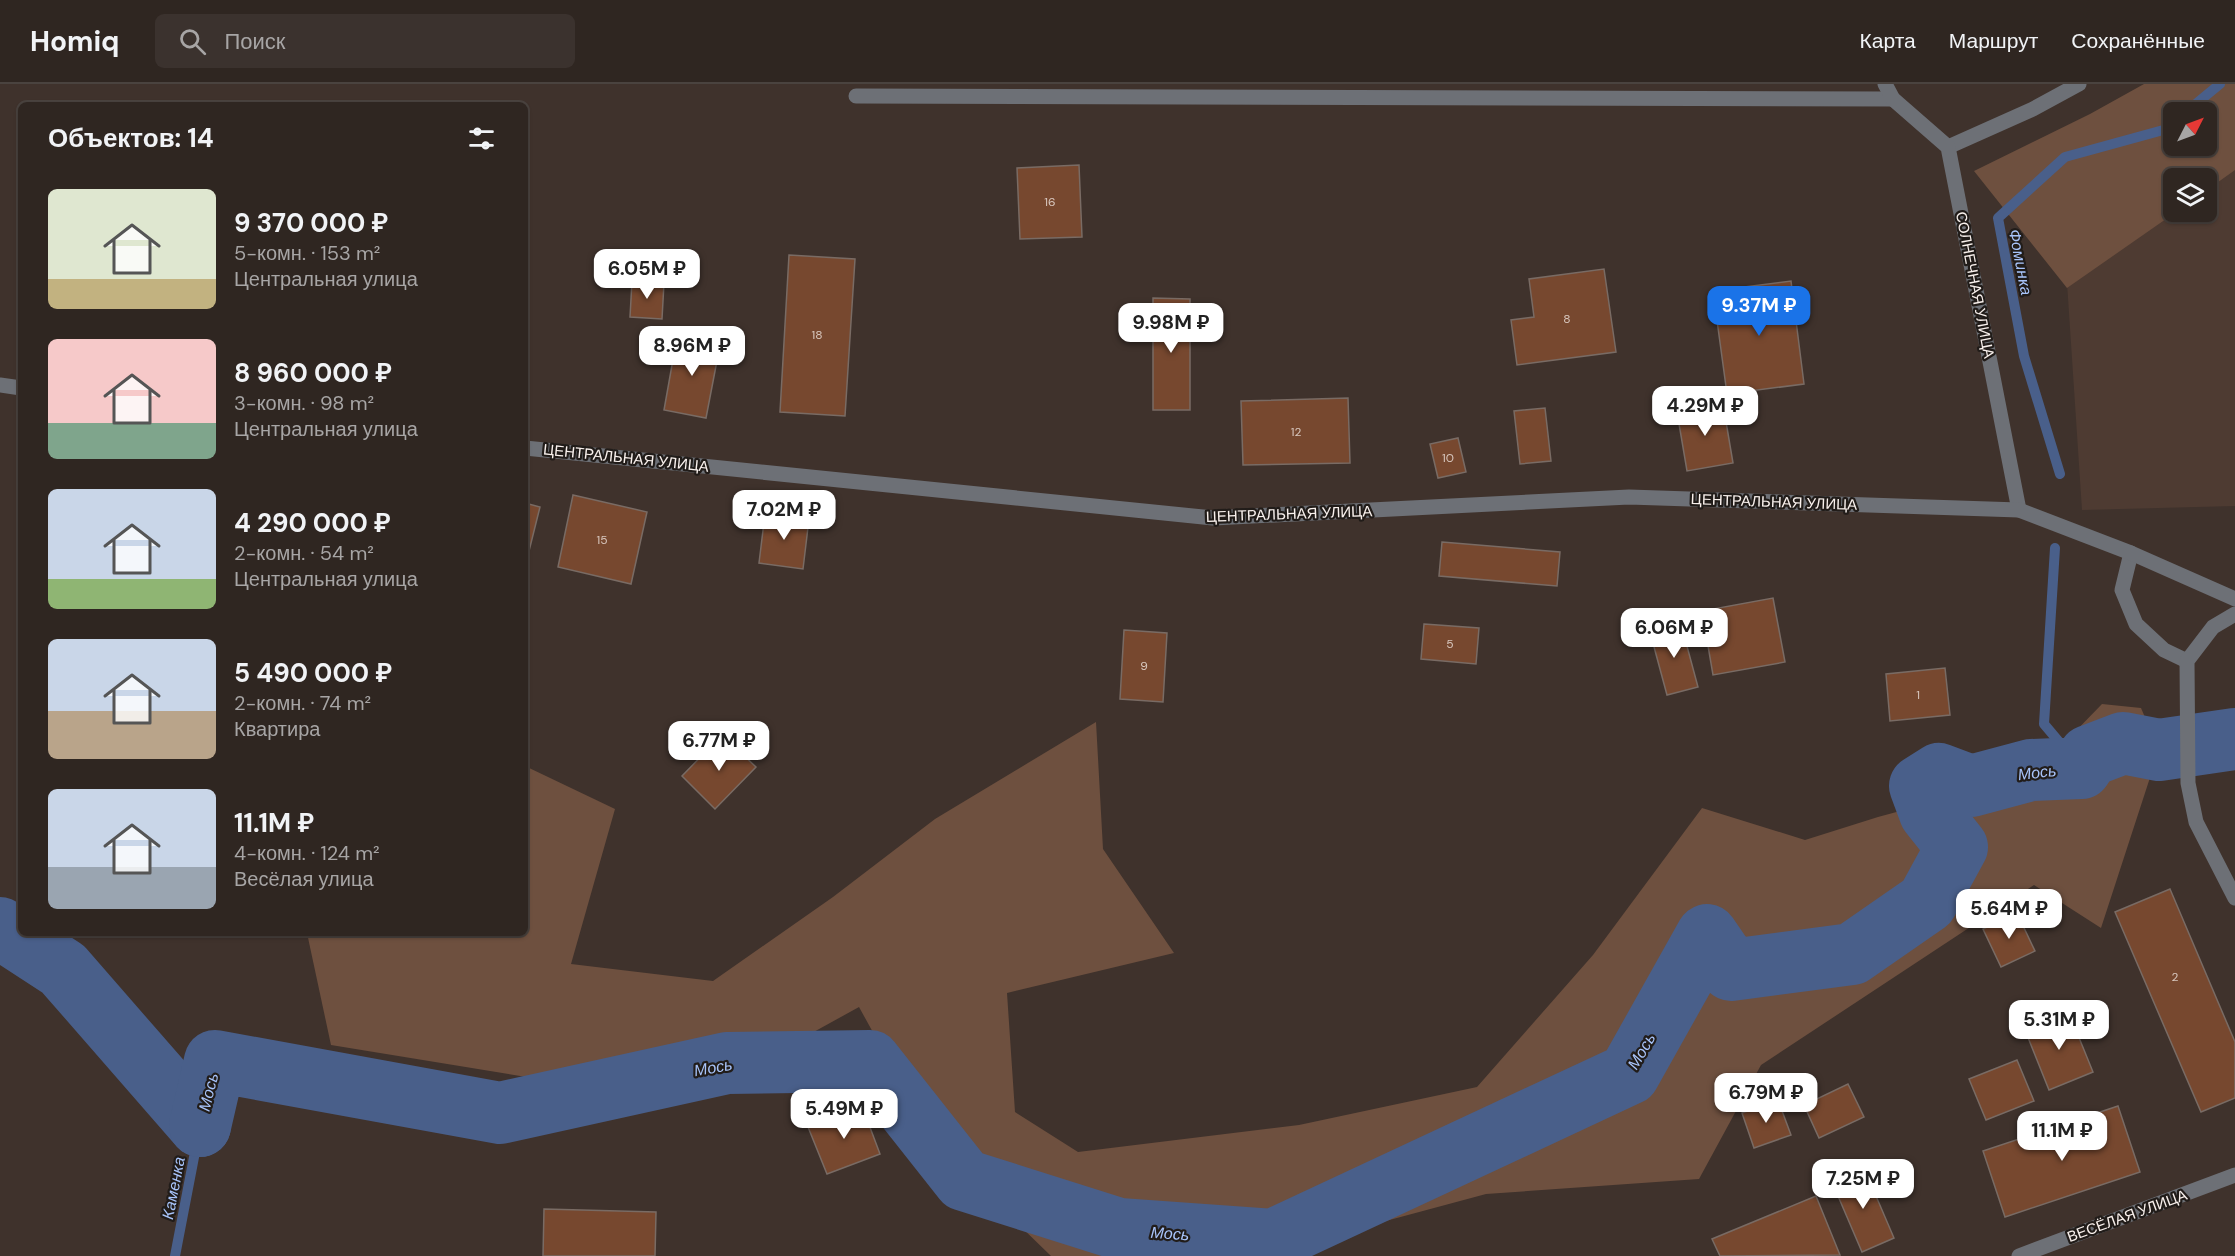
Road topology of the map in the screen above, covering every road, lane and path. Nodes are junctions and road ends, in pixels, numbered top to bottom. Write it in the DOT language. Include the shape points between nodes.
graph roads {
  1 [pos="1885,84"];
  2 [pos="2079,84"];
  3 [pos="856,96"];
  4 [pos="1893,99"];
  5 [pos="1948,147"];
  6 [pos="0,385"];
  7 [pos="18,388"];
  8 [pos="528,448"];
  9 [pos="2019,510"];
  10 [pos="2132,553"];
  11 [pos="2235,599"];
  12 [pos="2235,614"];
  13 [pos="2187,661"];
  14 [pos="2235,898"];
  15 [pos="2235,1175"];
  16 [pos="2019,1256"];
  1 -- 4 [label="street"];
  2 -- 5 [label="street"];
  3 -- 4 [label="street"];
  4 -- 5 [label="street"];
  5 -- 9 [label="street, СОЛНЕЧНАЯ УЛИЦА"];
  6 -- 7 [label="street"];
  8 -- 9 [label="street, ЦЕНТРАЛЬНАЯ УЛИЦА" via="1213,519 1629,497"];
  9 -- 10 [label="street, ЦЕНТРАЛЬНАЯ УЛИЦА"];
  10 -- 11 [label="street, ЦЕНТРАЛЬНАЯ УЛИЦА"];
  10 -- 13 [label="street" via="2122,590 2136,624 2164,650"];
  12 -- 13 [label="street" via="2213,627"];
  13 -- 14 [label="street" via="2188,783 2196,822"];
  15 -- 16 [label="street, ВЕСЁЛАЯ УЛИЦА"];
}
